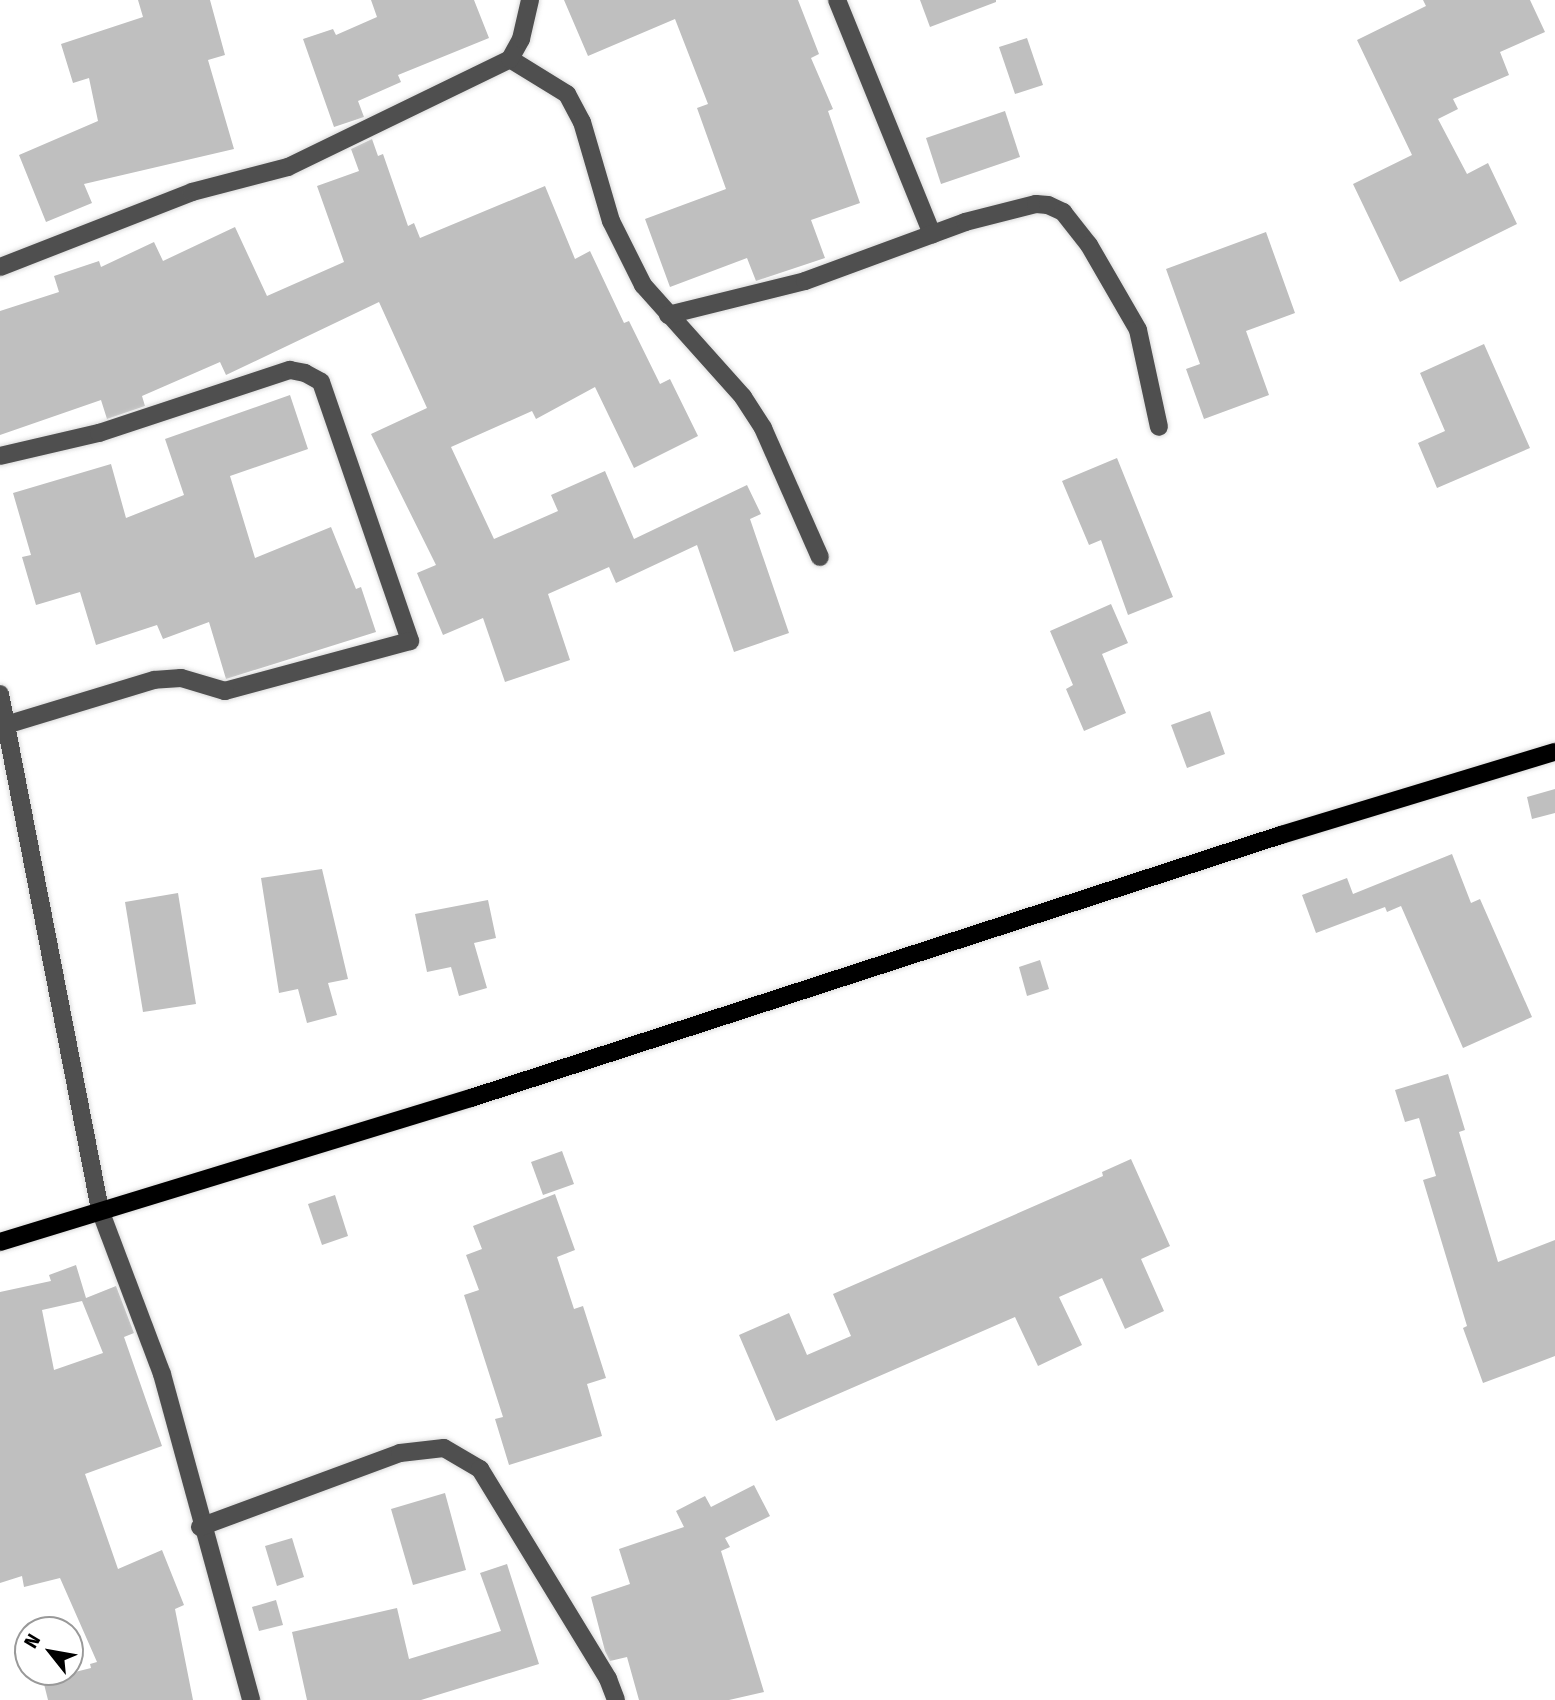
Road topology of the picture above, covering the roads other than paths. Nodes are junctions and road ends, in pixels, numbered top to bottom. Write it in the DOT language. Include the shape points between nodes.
graph roads {
  1 [pos="530,0"];
  2 [pos="837,0"];
  3 [pos="510,59"];
  4 [pos="932,234"];
  5 [pos="0,267"];
  6 [pos="668,315"];
  7 [pos="1159,427"];
  8 [pos="0,456"];
  9 [pos="820,557"];
  10 [pos="0,694"];
  11 [pos="6,725"];
  12 [pos="1555,752"];
  13 [pos="100,1210"];
  14 [pos="0,1242"];
  15 [pos="200,1527"];
  16 [pos="251,1700"];
  17 [pos="616,1700"];
  1 -- 3 [label="street" via="521,39"];
  2 -- 4 [label="street"];
  3 -- 5 [label="street" via="288,167 192,192"];
  3 -- 6 [label="street" via="567,94 582,122 611,222 643,285"];
  4 -- 6 [label="street" via="805,281"];
  4 -- 7 [label="street" via="1036,204 1063,212 1089,246 1138,330"];
  6 -- 9 [label="street" via="743,397 762,428"];
  8 -- 11 [label="street" via="99,433 290,370 305,373 321,382 410,640 225,691 181,678 153,680"];
  10 -- 11 [label="street"];
  11 -- 13 [label="street"];
  12 -- 13 [label="main road" via="1281,835 471,1098"];
  13 -- 14 [label="main road"];
  13 -- 15 [label="street" via="162,1374"];
  15 -- 16 [label="street"];
  15 -- 17 [label="street" via="400,1453 444,1448 480,1469 608,1679"];
}
